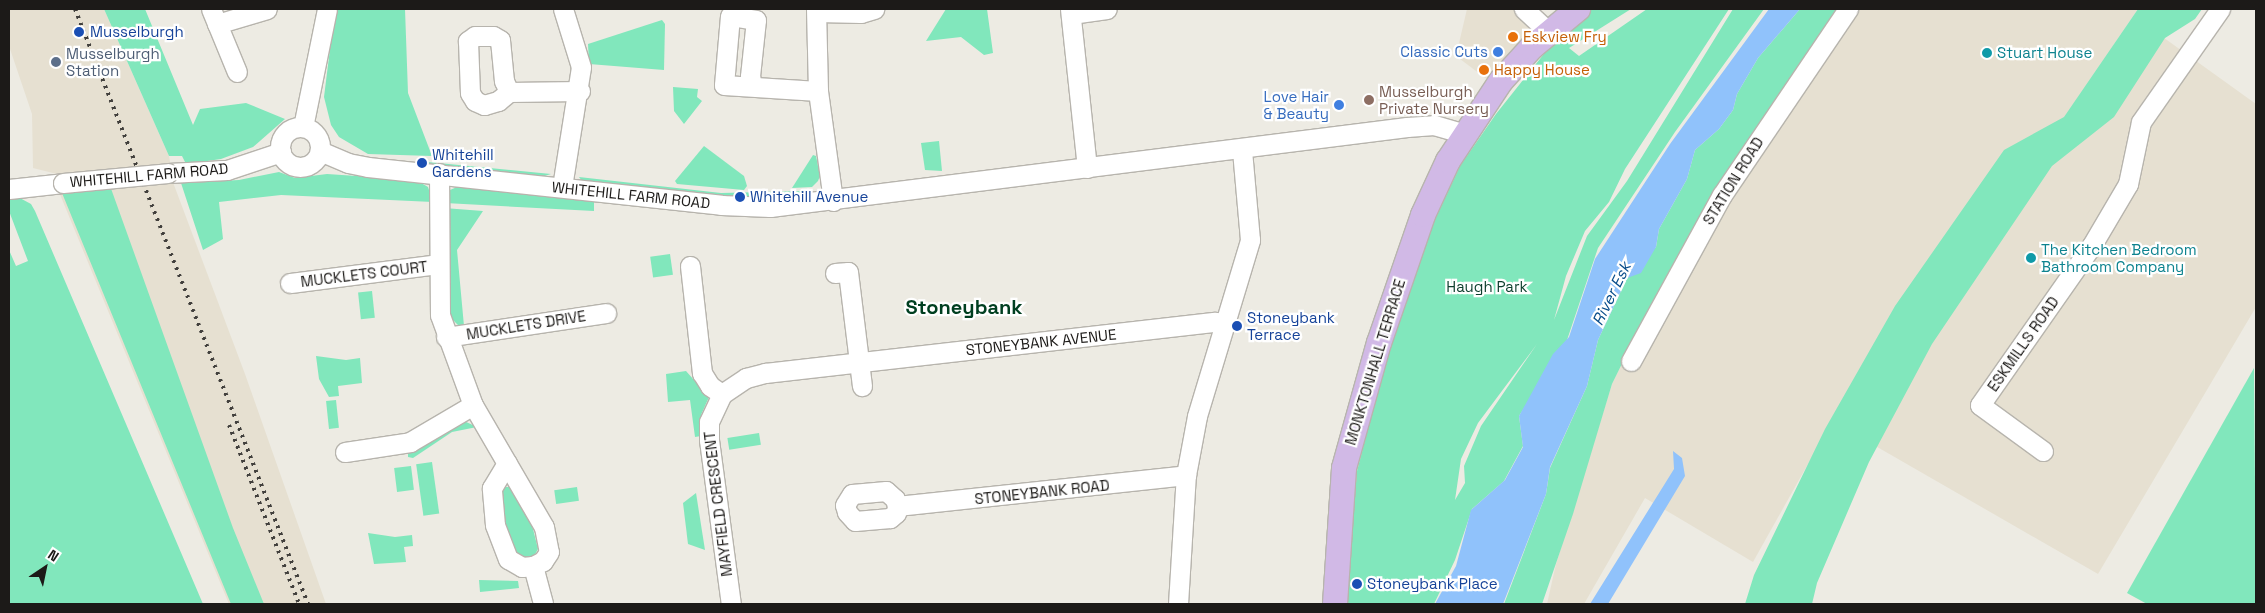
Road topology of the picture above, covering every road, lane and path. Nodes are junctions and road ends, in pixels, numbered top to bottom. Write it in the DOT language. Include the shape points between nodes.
graph roads {
  1 [pos="267,9"];
  2 [pos="327,9"];
  3 [pos="563,9"];
  4 [pos="875,9"];
  5 [pos="1106,9"];
  6 [pos="1524,9"];
  7 [pos="1578,9"];
  8 [pos="1848,9"];
  9 [pos="2220,9"];
  10 [pos="816,10"];
  11 [pos="1070,11"];
  12 [pos="214,16"];
  13 [pos="1548,32"];
  14 [pos="236,72"];
  15 [pos="752,86"];
  16 [pos="580,91"];
  17 [pos="818,91"];
  18 [pos="509,92"];
  19 [pos="303,127"];
  20 [pos="1466,134"];
  21 [pos="1242,150"];
  22 [pos="320,151"];
  23 [pos="281,152"];
  24 [pos="1087,168"];
  25 [pos="439,173"];
  26 [pos="562,187"];
  27 [pos="9,189"];
  28 [pos="833,201"];
  29 [pos="438,264"];
  30 [pos="690,266"];
  31 [pos="835,273"];
  32 [pos="290,283"];
  33 [pos="606,313"];
  34 [pos="1223,324"];
  35 [pos="446,337"];
  36 [pos="1631,361"];
  37 [pos="860,363"];
  38 [pos="862,386"];
  39 [pos="722,394"];
  40 [pos="473,405"];
  41 [pos="2043,451"];
  42 [pos="345,452"];
  43 [pos="507,463"];
  44 [pos="1186,475"];
  45 [pos="896,506"];
  46 [pos="533,566"];
  47 [pos="543,604"];
  48 [pos="731,604"];
  49 [pos="1178,604"];
  50 [pos="1335,604"];
  1 -- 12 [label="street"];
  2 -- 19 [label="street"];
  3 -- 16 [label="street" via="580,58"];
  4 -- 10 [label="street"];
  5 -- 11 [label="street"];
  6 -- 13 [label="street"];
  7 -- 13 [label="main road, MONKTONHALL TERRACE"];
  8 -- 36 [label="street, STATION ROAD" via="1722,195"];
  9 -- 41 [label="street, ESKMILLS ROAD" via="2141,122 2128,184 2092,245 1980,406"];
  10 -- 17 [label="street"];
  11 -- 24 [label="street"];
  12 -- 14 [label="street"];
  13 -- 20 [label="main road, MONKTONHALL TERRACE" via="1501,81"];
  15 -- 17 [label="street"];
  16 -- 18 [label="street"];
  16 -- 26 [label="street"];
  17 -- 28 [label="street"];
  19 -- 22 [label="street" via="317,135"];
  19 -- 23 [label="street" via="285,134"];
  20 -- 21 [label="street" via="1434,125"];
  20 -- 50 [label="main road, MONKTONHALL TERRACE" via="1448,161 1423,215 1358,409 1344,468"];
  21 -- 24 [label="street"];
  21 -- 34 [label="street" via="1250,240"];
  22 -- 23 [label="street" via="314,162 301,167 288,163"];
  22 -- 25 [label="street, WHITEHILL FARM ROAD" via="368,168"];
  23 -- 27 [label="street, WHITEHILL FARM ROAD, bridge" via="228,170"];
  24 -- 28 [label="street, WHITEHILL FARM ROAD"];
  25 -- 26 [label="street, WHITEHILL FARM ROAD"];
  25 -- 29 [label="street"];
  26 -- 28 [label="street, WHITEHILL FARM ROAD" via="721,205 770,207"];
  29 -- 32 [label="street, MUCKLETS COURT"];
  29 -- 35 [label="street" via="440,315"];
  30 -- 39 [label="street" via="702,373 710,386"];
  31 -- 37 [label="street" via="848,272"];
  33 -- 35 [label="street, MUCKLETS DRIVE"];
  34 -- 37 [label="street, STONEYBANK AVENUE" via="1215,322"];
  34 -- 44 [label="street" via="1197,416"];
  35 -- 40 [label="street"];
  37 -- 38 [label="street"];
  37 -- 39 [label="street, STONEYBANK AVENUE" via="765,373 746,378"];
  39 -- 48 [label="street, MAYFIELD CRESCENT" via="709,422 709,440"];
  40 -- 42 [label="street" via="410,442"];
  40 -- 43 [label="street"];
  43 -- 46 [label="street" via="538,515 547,537 546,558"];
  43 -- 46 [label="street" via="492,488 495,525 508,559 522,567"];
  44 -- 45 [label="street, STONEYBANK ROAD"];
  44 -- 49 [label="street"];
  46 -- 47 [label="street"];
}
